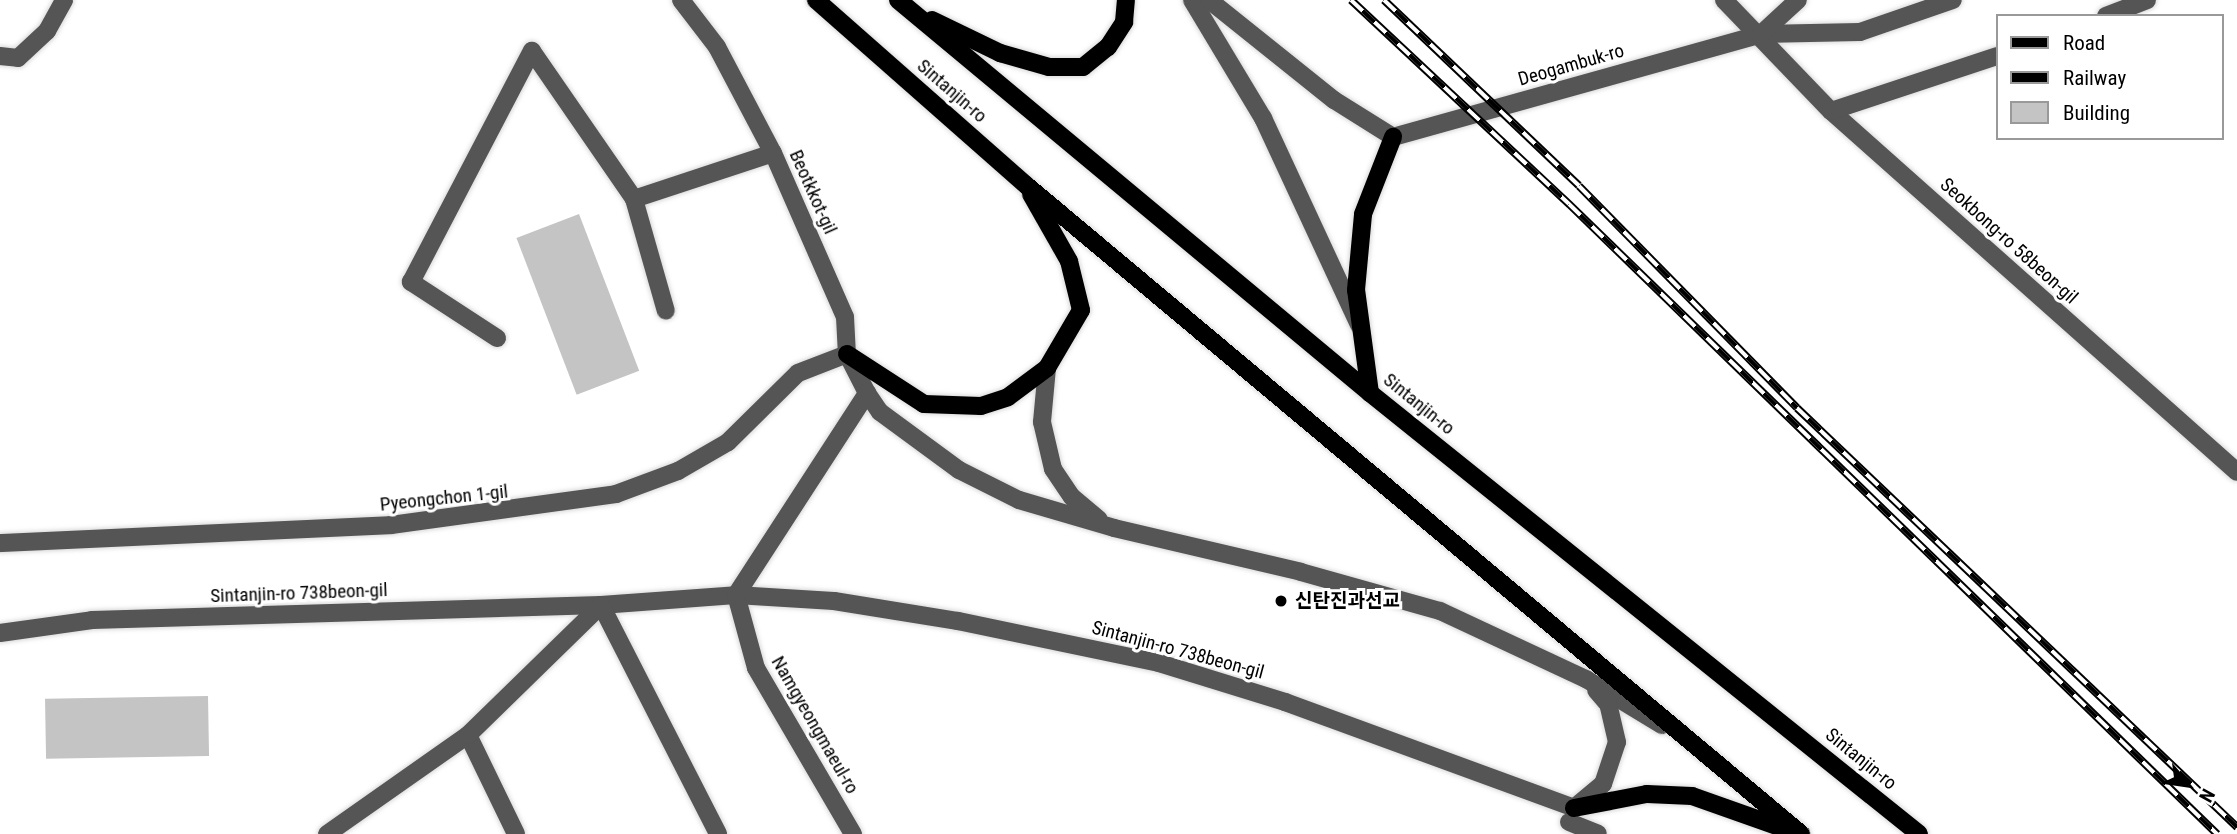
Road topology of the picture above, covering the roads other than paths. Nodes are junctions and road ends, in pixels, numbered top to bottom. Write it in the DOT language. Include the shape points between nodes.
graph roads {
  1 [pos="64,0"];
  2 [pos="681,0"];
  3 [pos="816,0"];
  4 [pos="1126,0"];
  5 [pos="1192,0"];
  6 [pos="1209,0"];
  7 [pos="1724,0"];
  8 [pos="1798,0"];
  9 [pos="1953,0"];
  10 [pos="2147,0"];
  11 [pos="903,4"];
  12 [pos="2111,14"];
  13 [pos="1760,34"];
  14 [pos="0,56"];
  15 [pos="1996,57"];
  16 [pos="1831,111"];
  17 [pos="1393,137"];
  18 [pos="773,153"];
  19 [pos="1026,185"];
  20 [pos="634,199"];
  21 [pos="666,311"];
  22 [pos="1362,331"];
  23 [pos="497,338"];
  24 [pos="847,354"];
  25 [pos="1047,368"];
  26 [pos="867,393"];
  27 [pos="1370,393"];
  28 [pos="2237,472"];
  29 [pos="1114,528"];
  30 [pos="0,543"];
  31 [pos="736,595"];
  32 [pos="601,606"];
  33 [pos="0,633"];
  34 [pos="1586,679"];
  35 [pos="468,735"];
  36 [pos="1689,742"];
  37 [pos="1570,821"];
  38 [pos="327,834"];
  39 [pos="516,834"];
  40 [pos="718,834"];
  41 [pos="853,834"];
  42 [pos="1598,834"];
  43 [pos="1800,834"];
  44 [pos="1919,834"];
  1 -- 14 [label="street" via="47,31 18,58"];
  2 -- 18 [label="street, Beotkkot-gil" via="717,47"];
  3 -- 19 [label="main road, Sintanjin-ro"];
  4 -- 11 [label="main road" via="1124,22 1114,39 1083,67 1049,67 1000,53"];
  5 -- 22 [label="street" via="1263,118"];
  6 -- 17 [label="street" via="1335,100"];
  7 -- 13 [label="street, Seokbong-ro 58beon-gil"];
  8 -- 13 [label="street, Deogambuk-ro"];
  9 -- 13 [label="street, Deogambuk-ro" via="1860,32"];
  10 -- 12 [label="street"];
  11 -- 27 [label="main road, Sintanjin-ro"];
  13 -- 16 [label="street, Seokbong-ro 58beon-gil"];
  13 -- 17 [label="street, Deogambuk-ro"];
  15 -- 16 [label="street"];
  16 -- 28 [label="street, Seokbong-ro 58beon-gil"];
  17 -- 22 [label="main road" via="1363,214 1356,289"];
  18 -- 20 [label="street"];
  18 -- 24 [label="street, Beotkkot-gil" via="845,317"];
  19 -- 25 [label="main road" via="1069,261 1081,310"];
  19 -- 36 [label="main road, Sintanjin-ro"];
  20 -- 21 [label="street"];
  20 -- 23 [label="street" via="532,51 411,282"];
  22 -- 27 [label="main road"];
  24 -- 25 [label="main road" via="924,404 981,406 1008,397"];
  24 -- 26 [label="street, Beotkkot-gil"];
  24 -- 30 [label="street, Pyeongchon 1-gil" via="798,373 728,442 678,471 616,494 391,526"];
  25 -- 29 [label="street" via="1042,422 1053,469 1092,517"];
  26 -- 29 [label="street, Beotkkot-gil" via="880,412 959,470 1019,500"];
  26 -- 31 [label="street"];
  27 -- 44 [label="main road, Sintanjin-ro"];
  29 -- 34 [label="street, Beotkkot-gil" via="1440,611 1502,636"];
  31 -- 32 [label="street, Sintanjin-ro 738beon-gil"];
  31 -- 37 [label="street, Sintanjin-ro 738beon-gil" via="876,606 1159,663 1285,702"];
  31 -- 41 [label="street, Namgyeongmaeul-ro" via="756,668"];
  32 -- 33 [label="street, Sintanjin-ro 738beon-gil" via="92,620"];
  32 -- 35 [label="street"];
  32 -- 40 [label="street"];
  34 -- 36 [label="street, Beotkkot-gil"];
  34 -- 37 [label="street" via="1608,704 1617,742 1603,784"];
  35 -- 38 [label="street"];
  35 -- 39 [label="street"];
  36 -- 43 [label="main road, Sintanjin-ro"];
  37 -- 42 [label="street, Sintanjin-ro 738beon-gil"];
  37 -- 43 [label="main road" via="1647,794 1692,796"];
}
